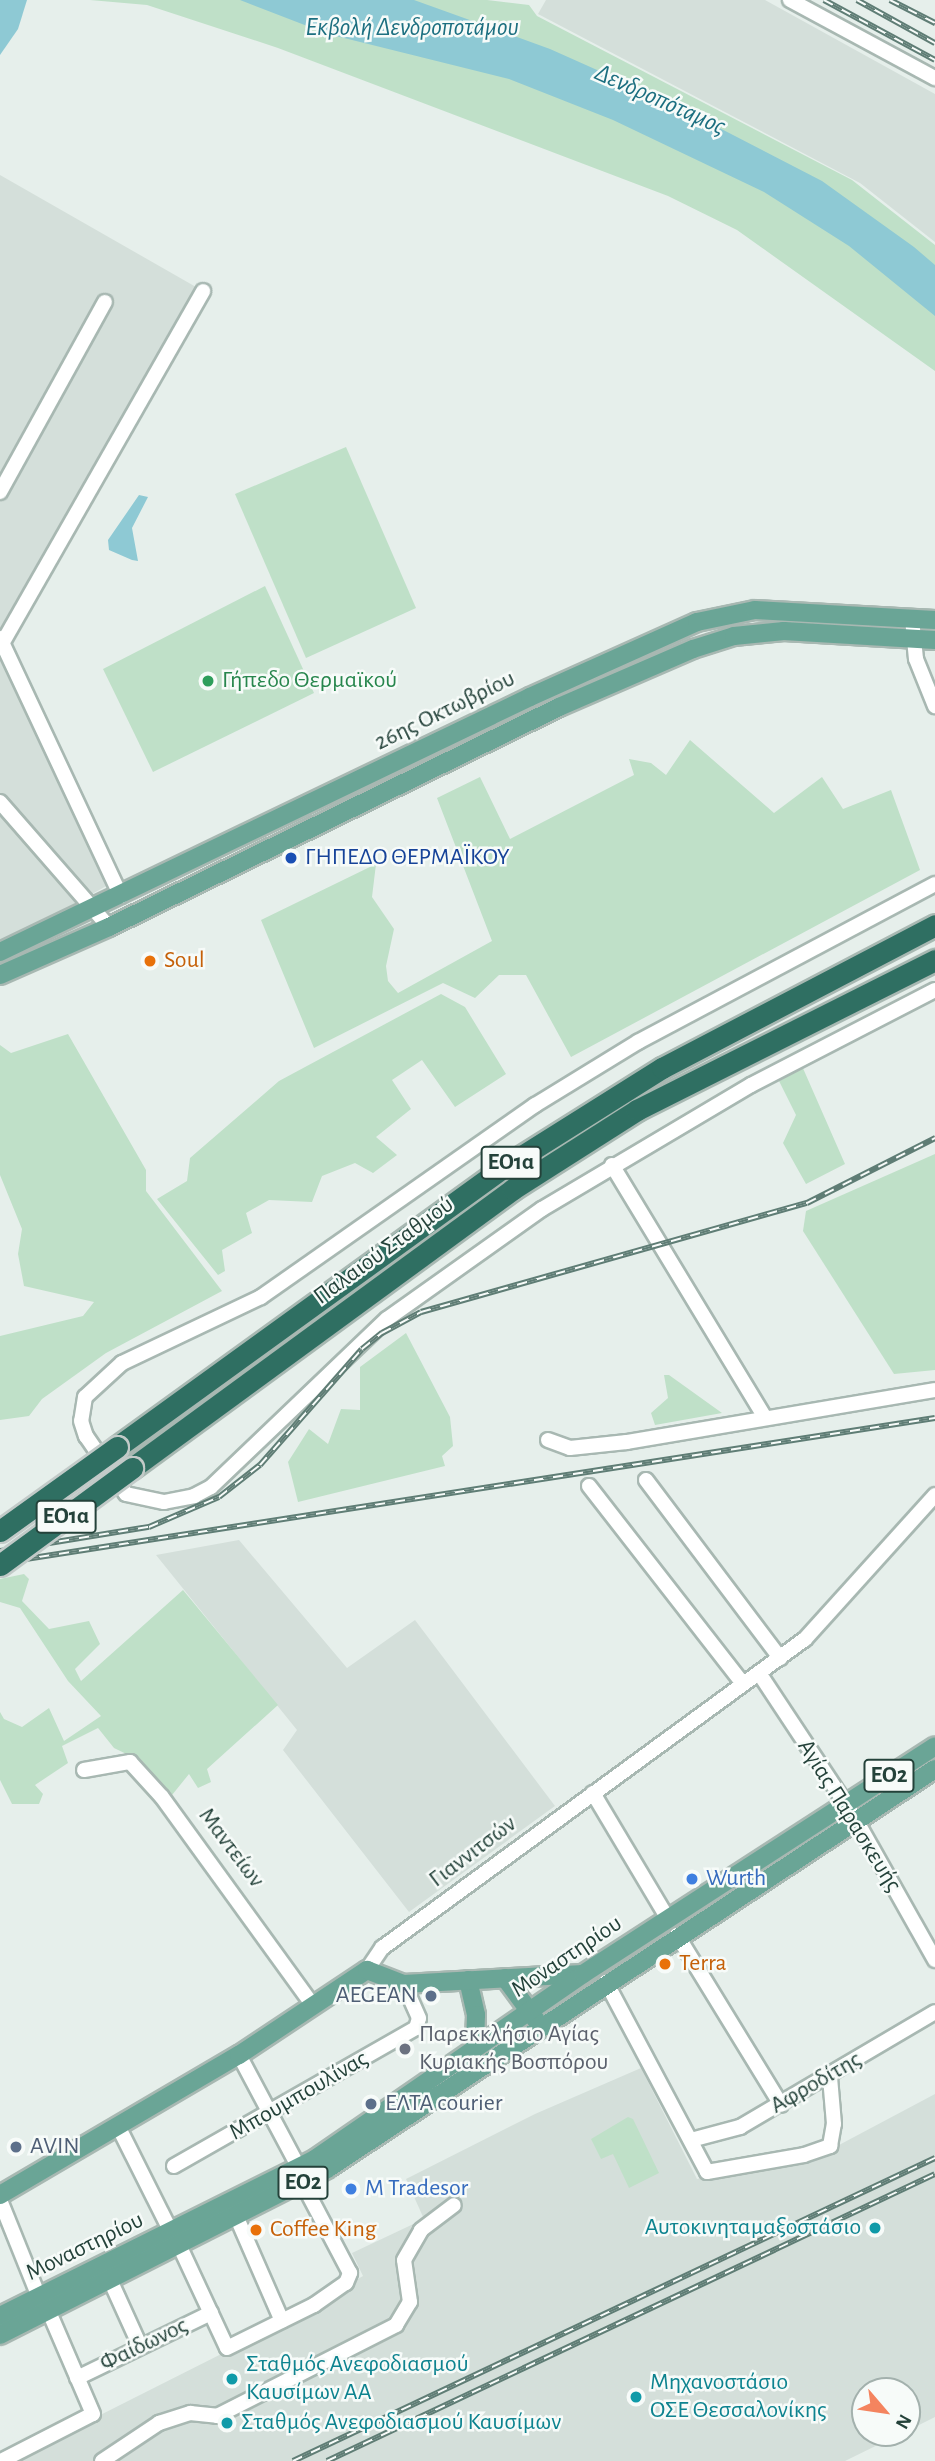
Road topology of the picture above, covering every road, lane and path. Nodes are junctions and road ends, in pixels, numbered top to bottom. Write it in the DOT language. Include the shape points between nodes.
graph roads {
  1 [pos="790,0"];
  2 [pos="935,78"];
  3 [pos="203,291"];
  4 [pos="105,302"];
  5 [pos="0,492"];
  6 [pos="912,619"];
  7 [pos="935,620"];
  8 [pos="912,639"];
  9 [pos="2,640"];
  10 [pos="935,640"];
  11 [pos="935,706"];
  12 [pos="0,802"];
  13 [pos="935,884"];
  14 [pos="121,896"];
  15 [pos="94,911"];
  16 [pos="935,925"];
  17 [pos="109,927"];
  18 [pos="0,952"];
  19 [pos="935,960"];
  20 [pos="0,975"];
  21 [pos="935,990"];
  22 [pos="612,1165"];
  23 [pos="935,1390"];
  24 [pos="764,1416"];
  25 [pos="548,1440"];
  26 [pos="646,1480"];
  27 [pos="589,1486"];
  28 [pos="935,1495"];
  29 [pos="0,1531"];
  30 [pos="0,1565"];
  31 [pos="780,1658"];
  32 [pos="759,1673"];
  33 [pos="743,1684"];
  34 [pos="935,1746"];
  35 [pos="935,1769"];
  36 [pos="84,1770"];
  37 [pos="593,1793"];
  38 [pos="849,1812"];
  39 [pos="672,1927"];
  40 [pos="928,1932"];
  41 [pos="935,1960"];
  42 [pos="367,1970"];
  43 [pos="583,1974"];
  44 [pos="513,1978"];
  45 [pos="468,1980"];
  46 [pos="606,1982"];
  47 [pos="404,1984"];
  48 [pos="314,2007"];
  49 [pos="935,2012"];
  50 [pos="541,2015"];
  51 [pos="475,2049"];
  52 [pos="239,2055"];
  53 [pos="830,2077"];
  54 [pos="781,2105"];
  55 [pos="272,2114"];
  56 [pos="118,2126"];
  57 [pos="691,2140"];
  58 [pos="174,2166"];
  59 [pos="301,2176"];
  60 [pos="0,2198"];
  61 [pos="454,2205"];
  62 [pos="237,2218"];
  63 [pos="176,2239"];
  64 [pos="111,2282"];
  65 [pos="44,2304"];
  66 [pos="211,2313"];
  67 [pos="0,2316"];
  68 [pos="282,2321"];
  69 [pos="0,2335"];
  70 [pos="140,2346"];
  71 [pos="77,2378"];
  72 [pos="1,2461"];
  73 [pos="102,2461"];
  1 -- 2 [label="street"];
  3 -- 9 [label="street"];
  4 -- 5 [label="street"];
  6 -- 7 [label="main road, 26ης Οκτωβρίου"];
  6 -- 8 [label="street"];
  6 -- 14 [label="main road, 26ης Οκτωβρίου" via="755,610 697,622 447,736"];
  8 -- 10 [label="main road, 26ης Οκτωβρίου"];
  8 -- 11 [label="street"];
  8 -- 17 [label="main road, 26ης Οκτωβρίου" via="784,631 734,636 693,649 559,708"];
  9 -- 14 [label="street"];
  12 -- 15 [label="street"];
  13 -- 22 [label="street" via="638,1042 534,1105 261,1297 122,1363 85,1396 81,1421 86,1436 126,1494 164,1502 194,1496 211,1487 387,1319"];
  14 -- 15 [label="main road, 26ης Οκτωβρίου"];
  15 -- 17 [label="street"];
  15 -- 18 [label="main road, 26ης Οκτωβρίου"];
  16 -- 29 [label="highway, Παλαιού Σταθμού / ΕΟ1α, bridge" via="663,1068 503,1168"];
  17 -- 20 [label="main road, 26ης Οκτωβρίου"];
  19 -- 30 [label="highway, Παλαιού Σταθμού / ΕΟ1α, bridge" via="804,1022 626,1118 513,1189"];
  21 -- 22 [label="street" via="751,1085"];
  22 -- 24 [label="street"];
  23 -- 24 [label="street"];
  24 -- 25 [label="street" via="570,1448"];
  26 -- 31 [label="street"];
  27 -- 33 [label="street"];
  28 -- 31 [label="street, Γιαννιτσών" via="820,1626"];
  31 -- 32 [label="street, Γιαννιτσών"];
  32 -- 33 [label="street, Γιαννιτσών"];
  32 -- 38 [label="street, Αγίας Παρασκευής"];
  33 -- 37 [label="street, Γιαννιτσών"];
  34 -- 38 [label="main road, Μοναστηρίου / ΕΟ2"];
  35 -- 38 [label="main road, Μοναστηρίου / ΕΟ2"];
  36 -- 48 [label="street, Μαντείων" via="130,1762 162,1797 277,1950"];
  37 -- 39 [label="street"];
  37 -- 42 [label="street, Γιαννιτσών" via="382,1948"];
  38 -- 39 [label="main road, Μοναστηρίου / ΕΟ2"];
  38 -- 40 [label="street, Αγίας Παρασκευής"];
  39 -- 43 [label="main road, Μοναστηρίου / ΕΟ2"];
  39 -- 46 [label="main road, Μοναστηρίου / ΕΟ2"];
  39 -- 54 [label="street"];
  40 -- 41 [label="street, Αγίας Παρασκευής"];
  42 -- 47 [label="main road"];
  42 -- 48 [label="main road, Γιαννιτσών"];
  43 -- 44 [label="main road"];
  43 -- 50 [label="main road, Μοναστηρίου / ΕΟ2"];
  44 -- 45 [label="main road"];
  44 -- 50 [label="main road"];
  45 -- 47 [label="main road"];
  45 -- 51 [label="main road" via="476,2015"];
  46 -- 50 [label="main road, Μοναστηρίου / ΕΟ2"];
  46 -- 57 [label="street"];
  47 -- 55 [label="street, Μπουμπουλίνας" via="418,2026"];
  48 -- 52 [label="main road, Γιαννιτσών"];
  49 -- 53 [label="street, Αφροδίτης"];
  50 -- 51 [label="main road, Μοναστηρίου / ΕΟ2"];
  50 -- 59 [label="main road, Μοναστηρίου / ΕΟ2"];
  51 -- 59 [label="main road, Μοναστηρίου / ΕΟ2"];
  52 -- 55 [label="street"];
  52 -- 56 [label="main road, Γιαννιτσών"];
  53 -- 54 [label="street, Αφροδίτης"];
  53 -- 57 [label="street" via="834,2124 830,2146 707,2172"];
  54 -- 57 [label="street, Αφροδίτης" via="740,2127"];
  55 -- 58 [label="street, Μπουμπουλίνας"];
  55 -- 59 [label="street"];
  56 -- 60 [label="main road, Γιαννιτσών"];
  56 -- 63 [label="street"];
  59 -- 62 [label="main road, Μοναστηρίου / ΕΟ2"];
  59 -- 63 [label="main road, Μοναστηρίου / ΕΟ2"];
  59 -- 68 [label="street" via="349,2269 346,2283"];
  60 -- 65 [label="street"];
  61 -- 73 [label="street" via="421,2230 404,2260 410,2302 396,2325 218,2416 190,2413 159,2423"];
  62 -- 63 [label="main road, Μοναστηρίου / ΕΟ2"];
  62 -- 68 [label="street"];
  63 -- 64 [label="main road, Μοναστηρίου / ΕΟ2"];
  63 -- 65 [label="main road, Μοναστηρίου / ΕΟ2"];
  63 -- 66 [label="street"];
  64 -- 65 [label="main road, Μοναστηρίου / ΕΟ2"];
  64 -- 70 [label="street"];
  65 -- 67 [label="main road, Μοναστηρίου / ΕΟ2"];
  65 -- 69 [label="main road, Μοναστηρίου / ΕΟ2"];
  65 -- 71 [label="street"];
  66 -- 68 [label="street" via="227,2347"];
  66 -- 70 [label="street, Φαίδωνος"];
  70 -- 71 [label="street, Φαίδωνος"];
  71 -- 72 [label="street" via="93,2414"];
}
